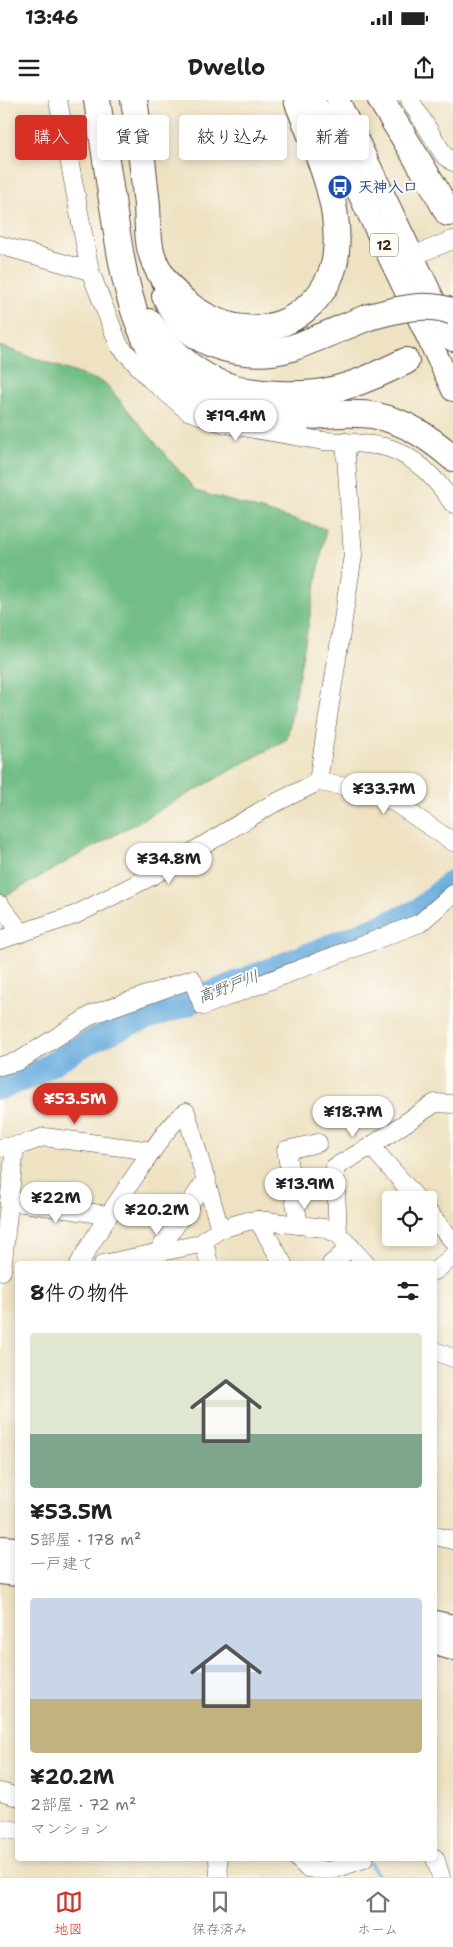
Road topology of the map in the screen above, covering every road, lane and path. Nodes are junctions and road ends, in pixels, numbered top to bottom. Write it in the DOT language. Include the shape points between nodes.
graph roads {
  1 [pos="58,100"];
  2 [pos="97,100"];
  3 [pos="134,100"];
  4 [pos="297,100"];
  5 [pos="314,100"];
  6 [pos="338,100"];
  7 [pos="380,100"];
  8 [pos="410,100"];
  9 [pos="453,162"];
  10 [pos="448,213"];
  11 [pos="453,240"];
  12 [pos="0,245"];
  13 [pos="413,255"];
  14 [pos="153,257"];
  15 [pos="392,264"];
  16 [pos="90,271"];
  17 [pos="125,277"];
  18 [pos="453,312"];
  19 [pos="453,340"];
  20 [pos="406,361"];
  21 [pos="453,390"];
  22 [pos="346,442"];
  23 [pos="453,458"];
  24 [pos="453,504"];
  25 [pos="318,782"];
  26 [pos="453,842"];
  27 [pos="453,894"];
  28 [pos="0,905"];
  29 [pos="22,934"];
  30 [pos="0,940"];
  31 [pos="0,1066"];
  32 [pos="453,1104"];
  33 [pos="318,1142"];
  34 [pos="371,1146"];
  35 [pos="8,1147"];
  36 [pos="152,1151"];
  37 [pos="206,1178"];
  38 [pos="410,1191"];
  39 [pos="9,1200"];
  40 [pos="108,1215"];
  41 [pos="258,1220"];
  42 [pos="437,1222"];
  43 [pos="299,1225"];
  44 [pos="220,1229"];
  45 [pos="338,1234"];
  46 [pos="204,1241"];
  47 [pos="453,1241"];
  48 [pos="351,1248"];
  49 [pos="158,1252"];
  50 [pos="453,1256"];
  51 [pos="81,1261"];
  52 [pos="117,1261"];
  53 [pos="208,1261"];
  54 [pos="281,1261"];
  55 [pos="335,1261"];
  56 [pos="363,1261"];
  57 [pos="437,1269"];
  58 [pos="6,1271"];
  59 [pos="437,1536"];
  60 [pos="453,1540"];
  61 [pos="0,1549"];
  62 [pos="15,1550"];
  63 [pos="0,1571"];
  64 [pos="15,1573"];
  65 [pos="437,1624"];
  66 [pos="453,1628"];
  67 [pos="437,1643"];
  68 [pos="453,1647"];
  69 [pos="0,1792"];
  70 [pos="15,1796"];
  71 [pos="0,1828"];
  72 [pos="15,1830"];
  73 [pos="218,1861"];
  74 [pos="300,1861"];
  75 [pos="358,1861"];
  76 [pos="436,1861"];
  77 [pos="218,1877"];
  78 [pos="441,1877"];
  1 -- 16 [label="street"];
  2 -- 17 [label="highway"];
  3 -- 14 [label="highway"];
  4 -- 14 [label="highway" via="326,177 337,231 336,254 330,276 319,296 304,311 285,322 264,328 220,323 199,313 179,297 165,282"];
  5 -- 15 [label="main road, 12"];
  6 -- 13 [label="main road, 12"];
  7 -- 10 [label="highway"];
  8 -- 9 [label="street" via="444,155"];
  11 -- 13 [label="street"];
  12 -- 16 [label="street"];
  13 -- 15 [label="street"];
  13 -- 19 [label="main road, 12"];
  14 -- 18 [label="highway, bridge" via="158,284 171,309 189,330 212,344 234,350 262,352 289,348 395,310 423,307"];
  15 -- 21 [label="main road, 12"];
  16 -- 22 [label="street" via="119,345 150,379 188,411 226,424"];
  17 -- 20 [label="highway" via="147,320 164,344 210,379 234,389 260,394 297,395 335,389"];
  17 -- 23 [label="highway" via="144,341 159,365 180,386 206,404 234,414 268,418 377,416 405,424"];
  22 -- 24 [label="street" via="388,448 422,466 442,486"];
  22 -- 25 [label="street" via="353,555"];
  25 -- 26 [label="street" via="379,792"];
  25 -- 29 [label="street" via="269,806 152,876 75,915"];
  27 -- 31 [label="street" via="420,923 202,1006 192,979 93,1014 19,1061"];
  28 -- 29 [label="street"];
  29 -- 30 [label="street"];
  32 -- 34 [label="street" via="435,1103"];
  33 -- 43 [label="street" via="286,1150"];
  34 -- 38 [label="street"];
  34 -- 45 [label="street" via="334,1167"];
  35 -- 36 [label="street" via="44,1137"];
  35 -- 39 [label="street"];
  36 -- 37 [label="street" via="186,1112"];
  36 -- 40 [label="street"];
  37 -- 44 [label="street"];
  37 -- 49 [label="street"];
  39 -- 40 [label="street"];
  39 -- 58 [label="street"];
  40 -- 51 [label="street"];
  41 -- 43 [label="street"];
  41 -- 44 [label="street"];
  41 -- 54 [label="street"];
  42 -- 47 [label="street"];
  43 -- 45 [label="street" via="324,1228"];
  44 -- 46 [label="street"];
  45 -- 48 [label="street"];
  46 -- 49 [label="street"];
  46 -- 53 [label="street"];
  48 -- 55 [label="street"];
  48 -- 56 [label="street"];
  49 -- 52 [label="street"];
  50 -- 57 [label="street"];
  59 -- 60 [label="street"];
  61 -- 62 [label="highway"];
  63 -- 64 [label="highway"];
  65 -- 66 [label="highway"];
  67 -- 68 [label="highway"];
  69 -- 70 [label="street"];
  71 -- 72 [label="street"];
  73 -- 77 [label="street"];
  74 -- 75 [label="street" via="307,1868 330,1871"];
  76 -- 78 [label="street"];
}
